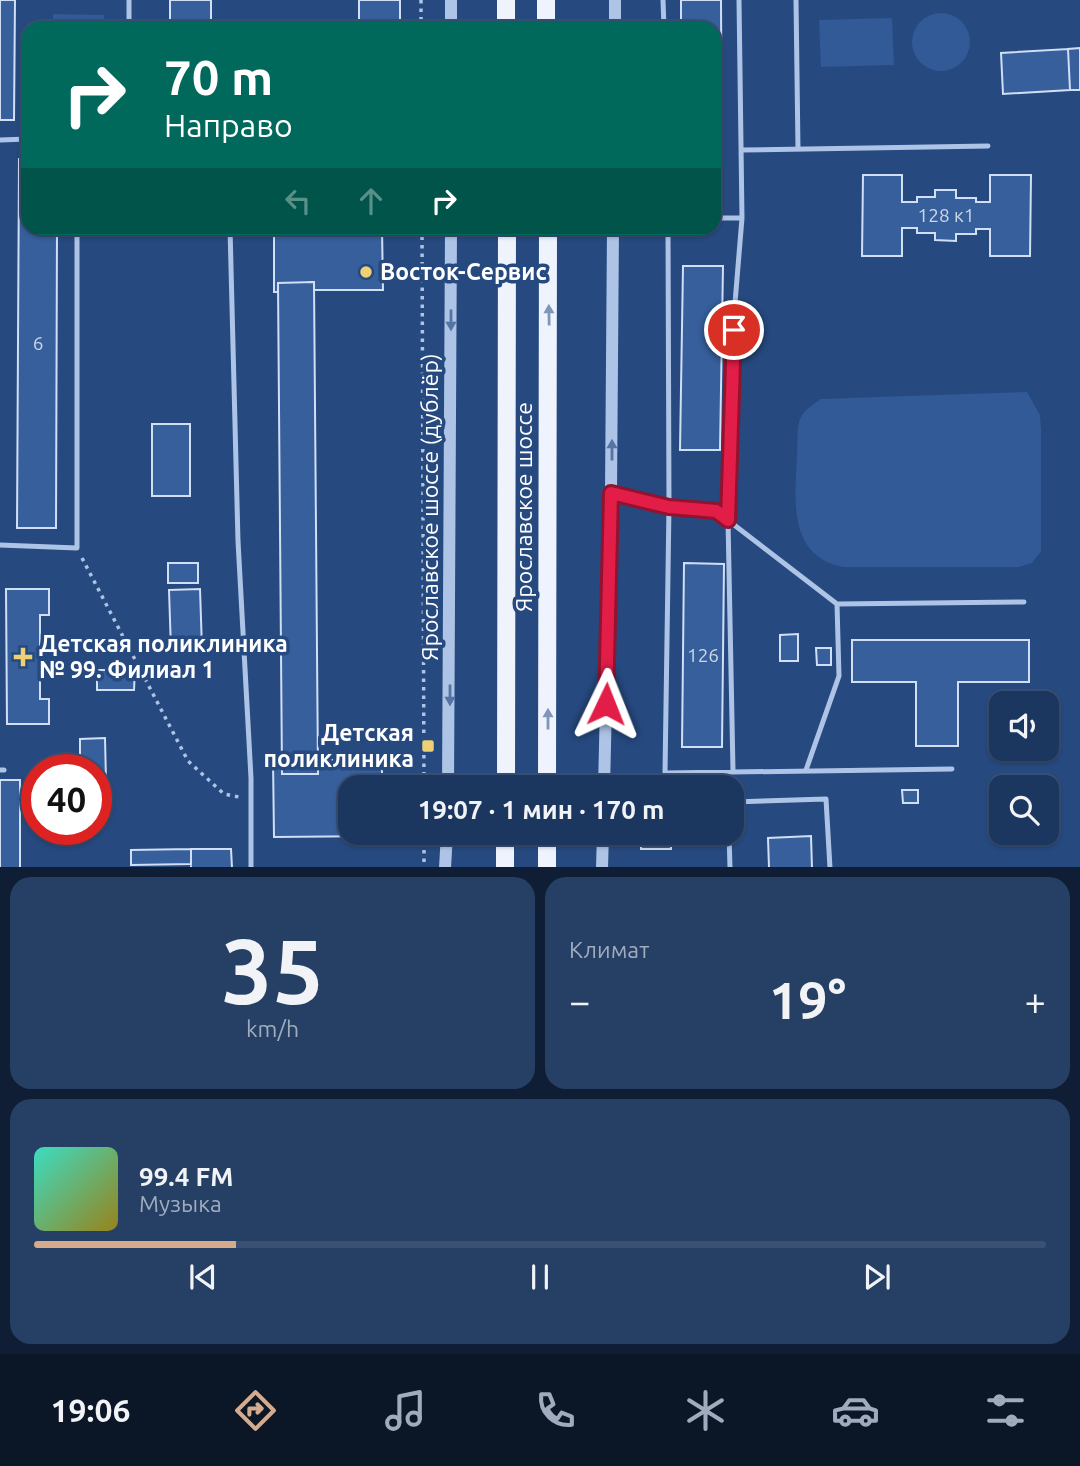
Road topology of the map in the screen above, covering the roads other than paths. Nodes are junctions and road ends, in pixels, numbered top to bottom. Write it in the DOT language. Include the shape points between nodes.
graph roads {
  1 [pos="129,0"];
  2 [pos="451,0"];
  3 [pos="506,0"];
  4 [pos="546,0"];
  5 [pos="615,0"];
  6 [pos="663,0"];
  7 [pos="739,0"];
  8 [pos="796,0"];
  9 [pos="129,21"];
  10 [pos="451,21"];
  11 [pos="506,21"];
  12 [pos="546,21"];
  13 [pos="615,21"];
  14 [pos="664,21"];
  15 [pos="21,139"];
  16 [pos="0,140"];
  17 [pos="988,146"];
  18 [pos="798,149"];
  19 [pos="741,150"];
  20 [pos="721,218"];
  21 [pos="742,218"];
  22 [pos="77,235"];
  23 [pos="230,235"];
  24 [pos="452,235"];
  25 [pos="507,235"];
  26 [pos="548,235"];
  27 [pos="613,235"];
  28 [pos="668,235"];
  29 [pos="611,493"];
  30 [pos="669,507"];
  31 [pos="728,520"];
  32 [pos="0,545"];
  33 [pos="1024,602"];
  34 [pos="837,604"];
  35 [pos="952,769"];
  36 [pos="733,771"];
  37 [pos="806,771"];
  38 [pos="665,773"];
  39 [pos="448,775"];
  40 [pos="506,775"];
  41 [pos="547,775"];
  42 [pos="604,775"];
  43 [pos="744,802"];
  44 [pos="446,845"];
  45 [pos="505,845"];
  46 [pos="547,845"];
  47 [pos="603,845"];
  48 [pos="729,845"];
  49 [pos="251,867"];
  50 [pos="445,867"];
  51 [pos="505,867"];
  52 [pos="547,867"];
  53 [pos="602,867"];
  54 [pos="730,867"];
  55 [pos="830,867"];
  1 -- 9 [label="lane"];
  2 -- 10 [label="street"];
  3 -- 11 [label="main road"];
  4 -- 12 [label="main road"];
  5 -- 13 [label="street"];
  6 -- 14 [label="lane"];
  7 -- 19 [label="lane"];
  8 -- 18 [label="lane"];
  15 -- 16 [label="lane"];
  17 -- 18 [label="lane"];
  18 -- 19 [label="lane"];
  19 -- 21 [label="lane"];
  20 -- 21 [label="lane"];
  21 -- 31 [label="lane" via="734,303"];
  22 -- 32 [label="lane" via="77,548"];
  23 -- 49 [label="lane"];
  24 -- 39 [label="street, Ярославское шоссе (дублёр), one-way"];
  25 -- 40 [label="main road, Ярославское шоссе"];
  41 -- 26 [label="main road, Ярославское шоссе, one-way"];
  29 -- 27 [label="street, one-way"];
  28 -- 30 [label="lane"];
  29 -- 30 [label="lane"];
  29 -- 42 [label="street"];
  30 -- 31 [label="lane" via="716,511"];
  30 -- 38 [label="lane"];
  31 -- 34 [label="lane"];
  31 -- 36 [label="lane"];
  33 -- 34 [label="lane"];
  34 -- 37 [label="lane" via="839,676"];
  35 -- 37 [label="lane"];
  36 -- 37 [label="lane"];
  36 -- 38 [label="lane"];
  43 -- 55 [label="lane" via="826,799"];
  44 -- 50 [label="street"];
  45 -- 51 [label="main road"];
  46 -- 52 [label="main road"];
  47 -- 53 [label="street"];
  48 -- 54 [label="lane"];
}
